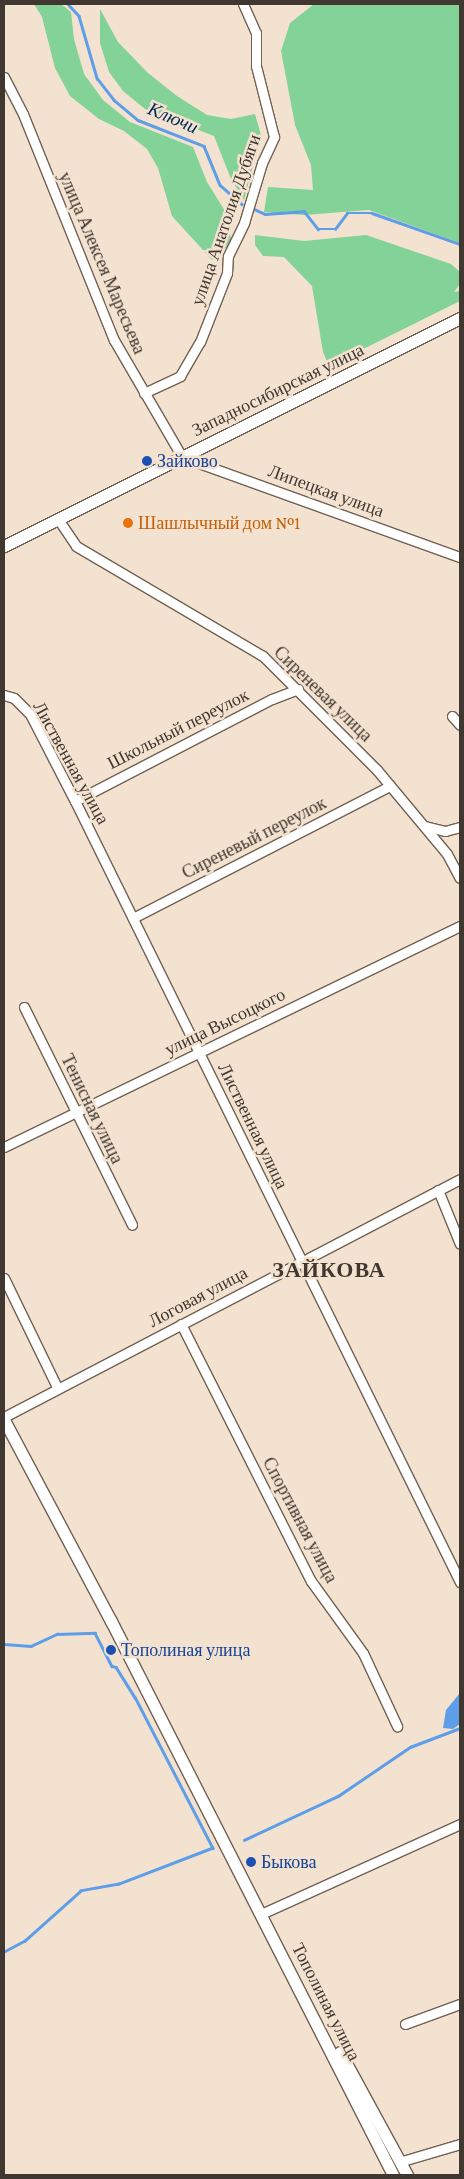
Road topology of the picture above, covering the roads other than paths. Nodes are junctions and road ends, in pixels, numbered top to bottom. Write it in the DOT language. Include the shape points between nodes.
graph roads {
  1 [pos="243,4"];
  2 [pos="4,77"];
  3 [pos="460,318"];
  4 [pos="144,393"];
  5 [pos="182,457"];
  6 [pos="58,518"];
  7 [pos="4,546"];
  8 [pos="460,557"];
  9 [pos="298,689"];
  10 [pos="4,695"];
  11 [pos="452,716"];
  12 [pos="460,725"];
  13 [pos="390,786"];
  14 [pos="75,801"];
  15 [pos="425,826"];
  16 [pos="460,827"];
  17 [pos="460,878"];
  18 [pos="133,918"];
  19 [pos="460,926"];
  20 [pos="24,1007"];
  21 [pos="199,1053"];
  22 [pos="74,1113"];
  23 [pos="4,1147"];
  24 [pos="460,1179"];
  25 [pos="438,1190"];
  26 [pos="132,1225"];
  27 [pos="460,1244"];
  28 [pos="301,1261"];
  29 [pos="4,1278"];
  30 [pos="181,1324"];
  31 [pos="58,1389"];
  32 [pos="4,1418"];
  33 [pos="460,1582"];
  34 [pos="397,1726"];
  35 [pos="460,1824"];
  36 [pos="261,1914"];
  37 [pos="297,1983"];
  38 [pos="460,2004"];
  39 [pos="405,2024"];
  40 [pos="459,2147"];
  41 [pos="399,2162"];
  42 [pos="393,2175"];
  43 [pos="407,2175"];
  1 -- 4 [label="street, улица Анатолия Дубяги" via="256,33 256,66 274,137 262,163 244,223 228,256 227,274 200,342 180,376"];
  2 -- 4 [label="street, улица Алексея Маресьева" via="23,114 114,340"];
  3 -- 5 [label="main road, Западносибирская улица"];
  4 -- 5 [label="street, улица Алексея Маресьева"];
  5 -- 6 [label="main road, Западносибирская улица"];
  5 -- 8 [label="street, Липецкая улица"];
  6 -- 7 [label="main road, Западносибирская улица"];
  6 -- 9 [label="street, Сиреневая улица" via="76,546 263,656"];
  9 -- 13 [label="street, Сиреневая улица"];
  9 -- 14 [label="street, Школьный переулок" via="272,699"];
  10 -- 14 [label="street, Лиственная улица" via="14,698 30,714"];
  11 -- 12 [label="street"];
  13 -- 15 [label="street, Сиреневая улица"];
  13 -- 18 [label="street, Сиреневый переулок"];
  14 -- 18 [label="street, Лиственная улица"];
  15 -- 16 [label="street" via="445,831"];
  15 -- 17 [label="street, Сиреневая улица" via="447,854"];
  18 -- 21 [label="street, Лиственная улица"];
  19 -- 21 [label="street, улица Высоцкого"];
  20 -- 22 [label="street, Тенисная улица"];
  21 -- 22 [label="street, улица Высоцкого"];
  21 -- 28 [label="street, Лиственная улица"];
  22 -- 23 [label="street, улица Высоцкого"];
  22 -- 26 [label="street, Тенисная улица"];
  24 -- 25 [label="street, Логовая улица"];
  25 -- 27 [label="street"];
  25 -- 28 [label="street, Логовая улица"];
  28 -- 30 [label="street, Логовая улица"];
  28 -- 33 [label="street, Лиственная улица"];
  29 -- 31 [label="street"];
  30 -- 31 [label="street, Логовая улица"];
  30 -- 34 [label="street, Спортивная улица" via="311,1582 364,1653"];
  31 -- 32 [label="street, Логовая улица"];
  32 -- 36 [label="main road, Тополиная улица"];
  35 -- 36 [label="street"];
  36 -- 37 [label="main road, Тополиная улица"];
  37 -- 41 [label="main road" via="323,2021"];
  37 -- 42 [label="main road, Тополиная улица"];
  38 -- 39 [label="street"];
  40 -- 41 [label="street"];
  41 -- 43 [label="main road"];
}
